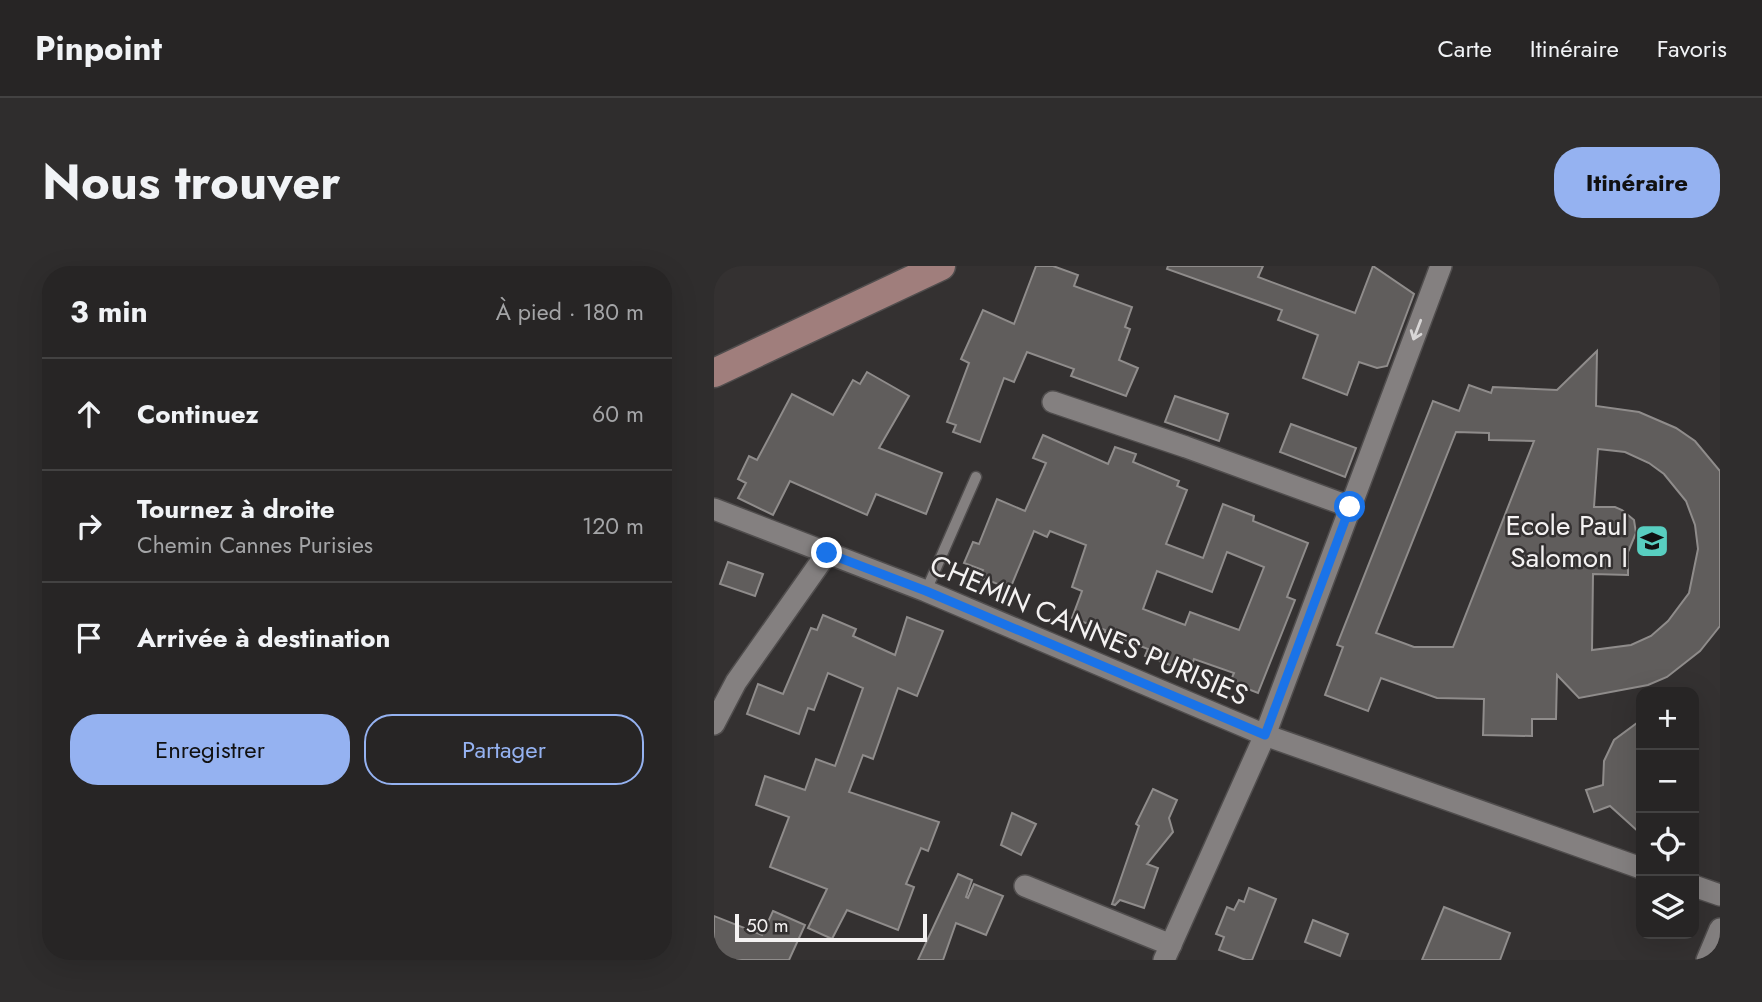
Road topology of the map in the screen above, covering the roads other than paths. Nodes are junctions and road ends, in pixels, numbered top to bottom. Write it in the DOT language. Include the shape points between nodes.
graph roads {
  1 [pos="940,266"];
  2 [pos="1441,266"];
  3 [pos="905,275"];
  4 [pos="714,373"];
  5 [pos="1054,402"];
  6 [pos="976,477"];
  7 [pos="1350,507"];
  8 [pos="714,509"];
  9 [pos="827,553"];
  10 [pos="926,591"];
  11 [pos="714,724"];
  12 [pos="1265,735"];
  13 [pos="1636,865"];
  14 [pos="1025,886"];
  15 [pos="1699,888"];
  16 [pos="1720,895"];
  17 [pos="1720,929"];
  18 [pos="1168,953"];
  19 [pos="1707,960"];
  1 -- 3 [label="main road"];
  2 -- 7 [label="street, one-way"];
  3 -- 4 [label="main road"];
  5 -- 7 [label="street"];
  6 -- 10 [label="lane"];
  7 -- 12 [label="street"];
  8 -- 9 [label="street, CHEMIN CANNES PURISIES"];
  9 -- 10 [label="street, CHEMIN CANNES PURISIES"];
  9 -- 11 [label="street" via="736,682"];
  10 -- 12 [label="street, CHEMIN CANNES PURISIES"];
  12 -- 13 [label="street, CHEMIN CANNES PURISIES"];
  12 -- 18 [label="street"];
  14 -- 18 [label="street"];
  15 -- 16 [label="street"];
  17 -- 19 [label="street"];
}
